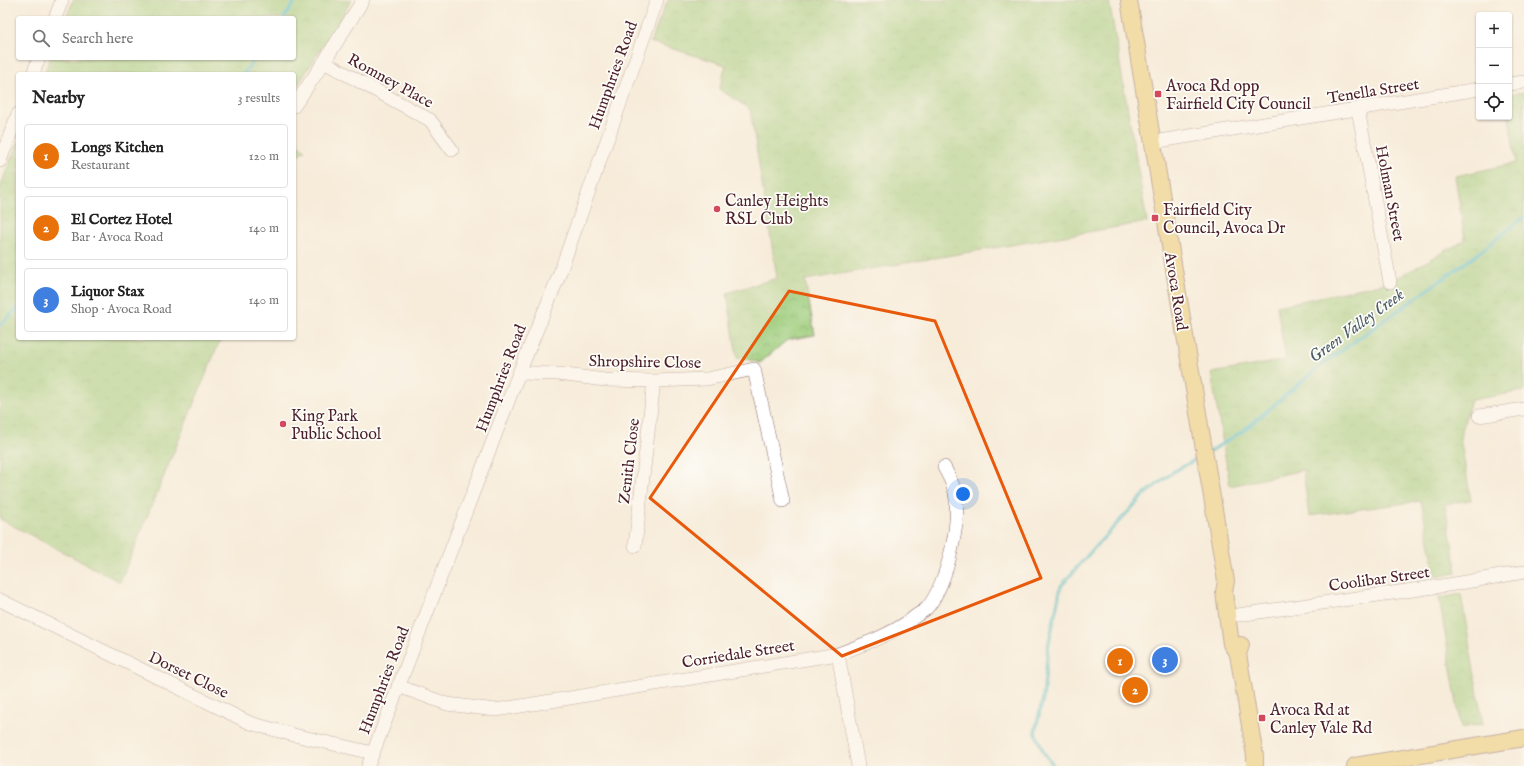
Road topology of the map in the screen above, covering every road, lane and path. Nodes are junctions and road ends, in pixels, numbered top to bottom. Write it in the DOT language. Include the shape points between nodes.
graph roads {
  1 [pos="62,0"];
  2 [pos="363,0"];
  3 [pos="657,0"];
  4 [pos="1129,0"];
  5 [pos="56,16"];
  6 [pos="38,60"];
  7 [pos="324,62"];
  8 [pos="34,72"];
  9 [pos="1524,82"];
  10 [pos="1512,84"];
  11 [pos="1476,89"];
  12 [pos="296,103"];
  13 [pos="1358,109"];
  14 [pos="16,119"];
  15 [pos="1153,142"];
  16 [pos="452,150"];
  17 [pos="0,161"];
  18 [pos="1390,282"];
  19 [pos="519,373"];
  20 [pos="654,381"];
  21 [pos="1524,409"];
  22 [pos="1479,416"];
  23 [pos="944,467"];
  24 [pos="783,501"];
  25 [pos="635,546"];
  26 [pos="1524,572"];
  27 [pos="1226,581"];
  28 [pos="0,600"];
  29 [pos="1238,615"];
  30 [pos="838,654"];
  31 [pos="1238,654"];
  32 [pos="398,686"];
  33 [pos="1524,738"];
  34 [pos="373,753"];
  35 [pos="368,766"];
  36 [pos="858,766"];
  37 [pos="1256,766"];
  38 [pos="1354,766"];
  1 -- 5 [label="street"];
  2 -- 7 [label="street"];
  3 -- 19 [label="street, Humphries Road" via="558,278"];
  4 -- 15 [label="main road, Avoca Road"];
  6 -- 8 [label="street"];
  7 -- 12 [label="street"];
  7 -- 16 [label="street, Romney Place" via="430,120"];
  9 -- 10 [label="street"];
  11 -- 13 [label="street, Tenella Street"];
  13 -- 15 [label="street, Tenella Street"];
  13 -- 18 [label="street, Holman Street"];
  14 -- 17 [label="street"];
  15 -- 27 [label="main road, Avoca Road"];
  19 -- 20 [label="street, Shropshire Close"];
  19 -- 32 [label="street, Humphries Road"];
  20 -- 24 [label="street, Shropshire Close" via="707,379 754,369"];
  20 -- 25 [label="street, Zenith Close"];
  21 -- 22 [label="street"];
  23 -- 30 [label="street, Corriedale Street" via="954,487 956,526 942,581 926,608 896,631"];
  26 -- 29 [label="street, Coolibar Street"];
  27 -- 29 [label="main road, Avoca Road" via="1234,591"];
  27 -- 31 [label="main road, Avoca Road" via="1224,592 1231,644"];
  28 -- 34 [label="street, Dorset Close" via="250,723"];
  29 -- 31 [label="main road, Avoca Road" via="1242,640"];
  30 -- 32 [label="street, Corriedale Street" via="496,710 447,704"];
  30 -- 36 [label="street"];
  31 -- 37 [label="main road, Avoca Road"];
  32 -- 34 [label="street, Humphries Road"];
  33 -- 38 [label="main road"];
  34 -- 35 [label="street, Humphries Road"];
}
